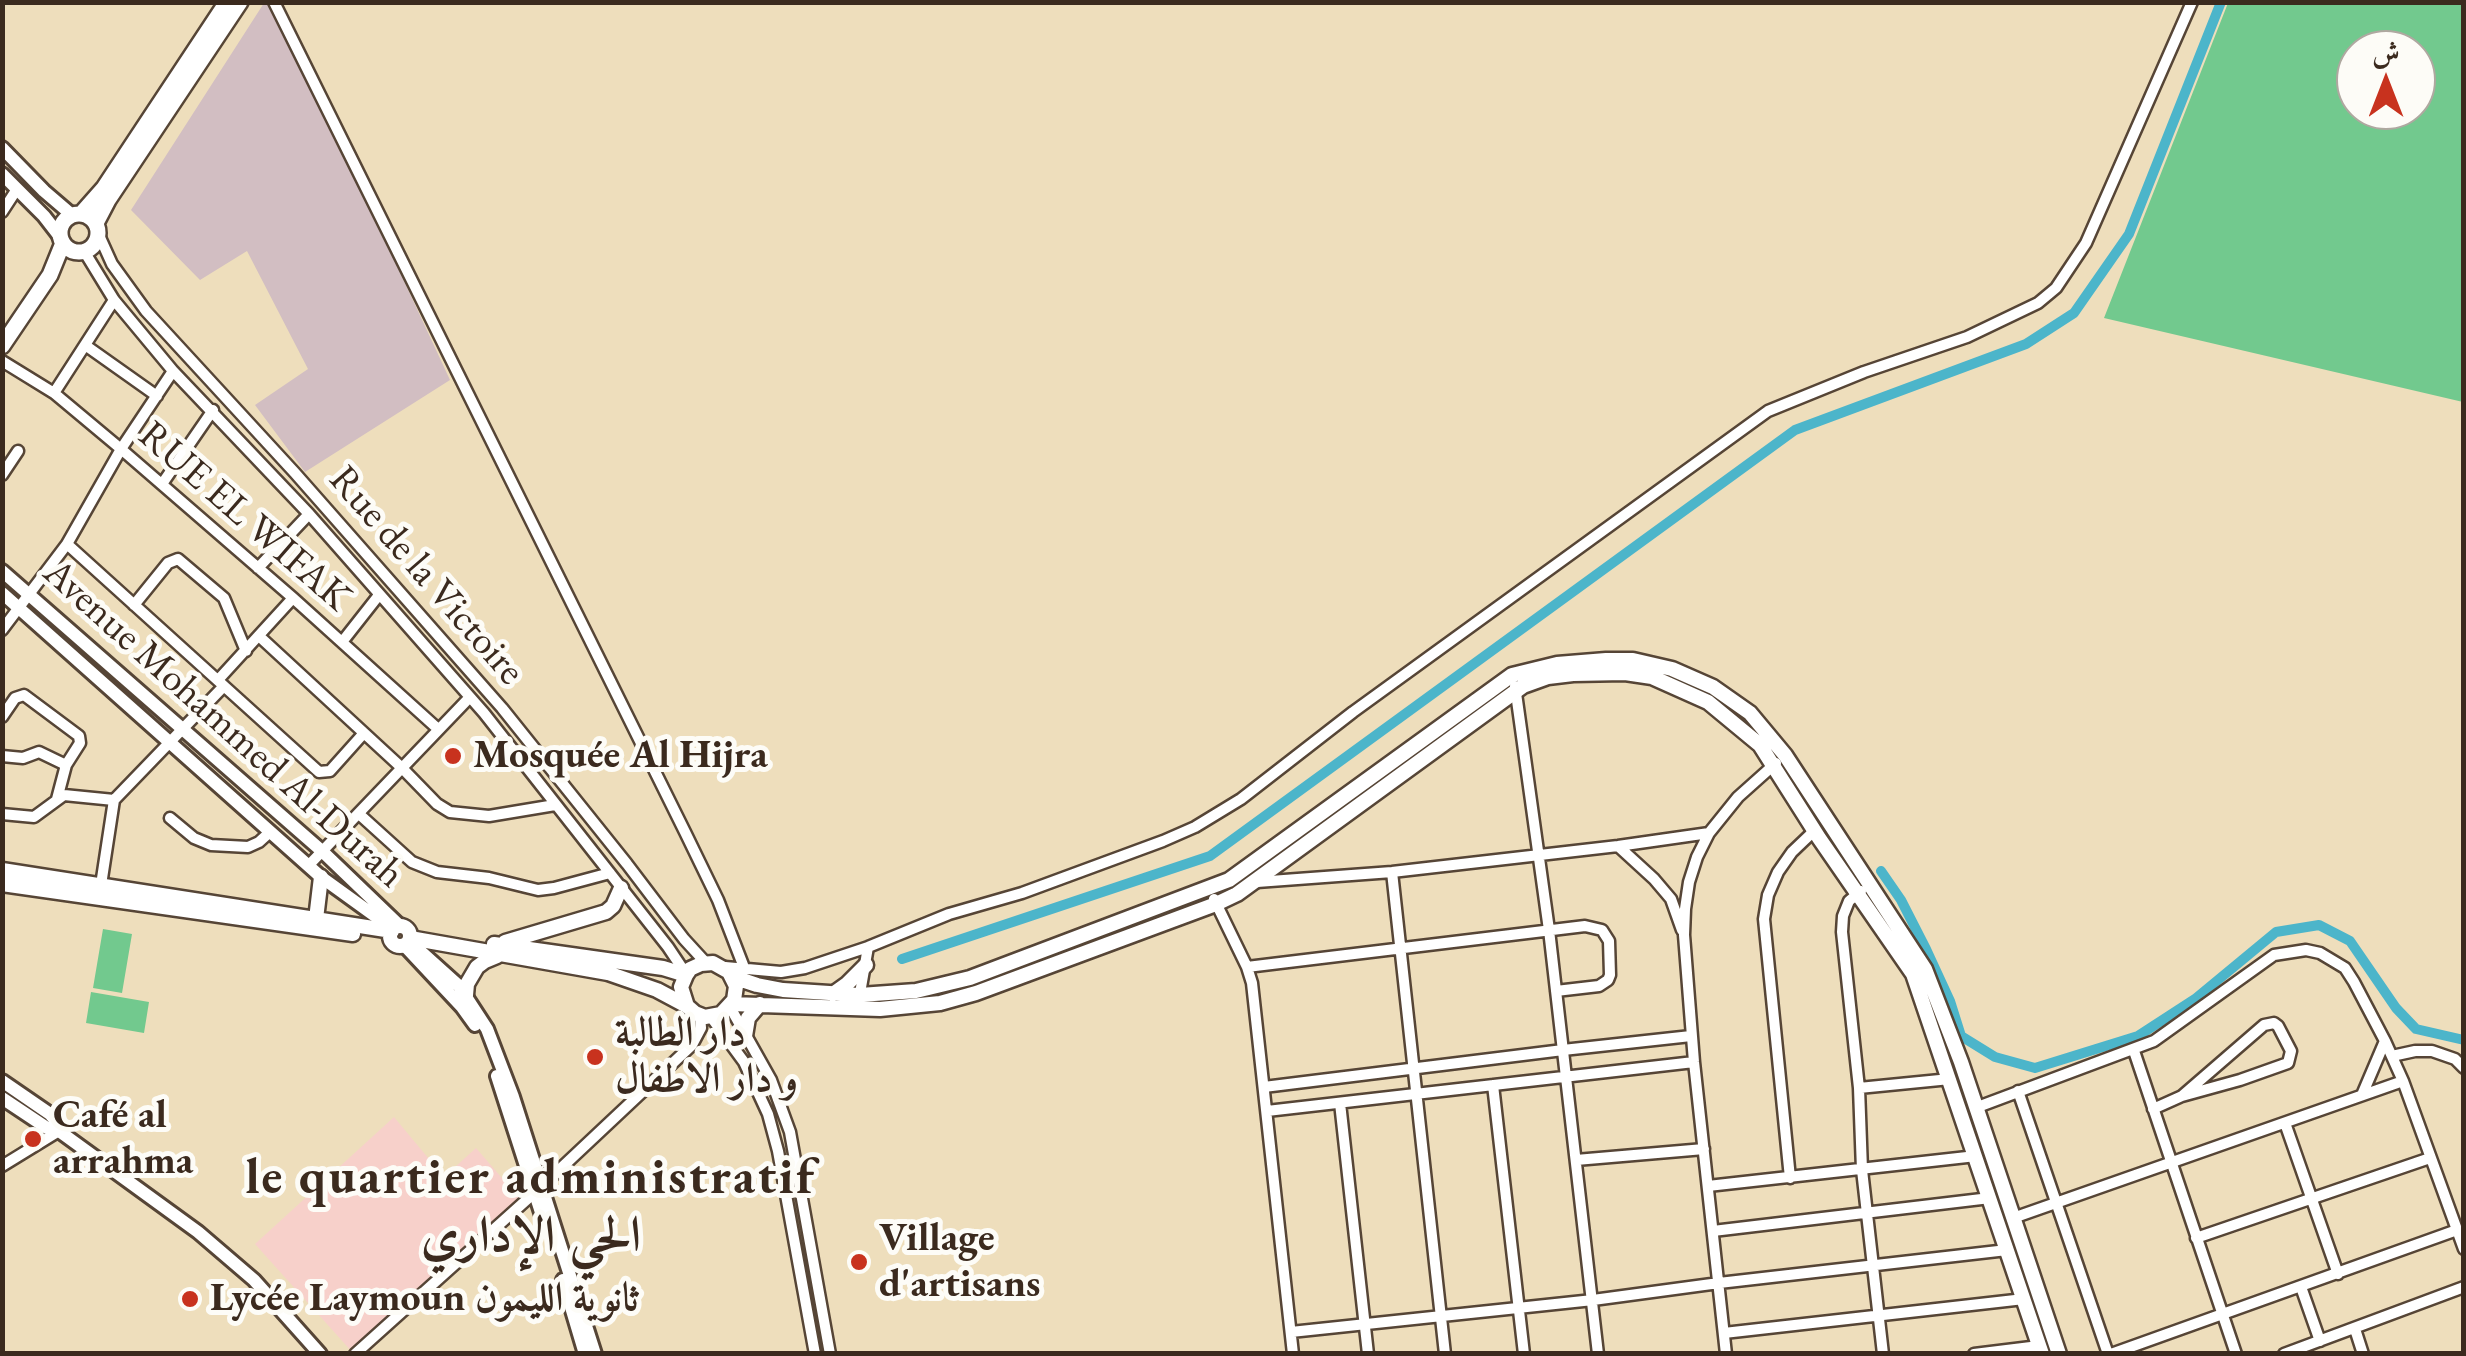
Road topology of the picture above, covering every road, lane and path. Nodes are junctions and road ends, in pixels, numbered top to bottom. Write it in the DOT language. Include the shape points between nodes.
graph roads {
  1 [pos="227,2"];
  2 [pos="240,2"];
  3 [pos="274,2"];
  4 [pos="2192,2"];
  5 [pos="202,50"];
  6 [pos="2,148"];
  7 [pos="126,165"];
  8 [pos="2,174"];
  9 [pos="16,189"];
  10 [pos="2,212"];
  11 [pos="77,214"];
  12 [pos="97,228"];
  13 [pos="62,241"];
  14 [pos="82,251"];
  15 [pos="44,285"];
  16 [pos="114,300"];
  17 [pos="85,345"];
  18 [pos="2,346"];
  19 [pos="2,362"];
  20 [pos="172,370"];
  21 [pos="54,393"];
  22 [pos="157,396"];
  23 [pos="212,410"];
  24 [pos="121,449"];
  25 [pos="18,451"];
  26 [pos="2,475"];
  27 [pos="162,484"];
  28 [pos="308,514"];
  29 [pos="67,544"];
  30 [pos="258,568"];
  31 [pos="2,570"];
  32 [pos="2,593"];
  33 [pos="29,594"];
  34 [pos="379,595"];
  35 [pos="293,598"];
  36 [pos="134,606"];
  37 [pos="19,607"];
  38 [pos="2,630"];
  39 [pos="260,637"];
  40 [pos="342,642"];
  41 [pos="246,651"];
  42 [pos="1514,682"];
  43 [pos="221,683"];
  44 [pos="470,697"];
  45 [pos="2,717"];
  46 [pos="183,728"];
  47 [pos="438,729"];
  48 [pos="364,733"];
  49 [pos="171,741"];
  50 [pos="2,756"];
  51 [pos="1780,760"];
  52 [pos="66,765"];
  53 [pos="402,768"];
  54 [pos="57,799"];
  55 [pos="114,800"];
  56 [pos="555,805"];
  57 [pos="2,814"];
  58 [pos="360,814"];
  59 [pos="170,818"];
  60 [pos="1814,831"];
  61 [pos="270,832"];
  62 [pos="1710,833"];
  63 [pos="1618,846"];
  64 [pos="322,852"];
  65 [pos="1540,854"];
  66 [pos="308,866"];
  67 [pos="2,870"];
  68 [pos="1392,872"];
  69 [pos="610,873"];
  70 [pos="321,877"];
  71 [pos="1257,882"];
  72 [pos="2,884"];
  73 [pos="100,885"];
  74 [pos="622,888"];
  75 [pos="1209,889"];
  76 [pos="1864,890"];
  77 [pos="1216,904"];
  78 [pos="316,919"];
  79 [pos="1550,930"];
  80 [pos="401,935"];
  81 [pos="1684,935"];
  82 [pos="868,947"];
  83 [pos="1401,948"];
  84 [pos="501,950"];
  85 [pos="706,962"];
  86 [pos="866,965"];
  87 [pos="1247,966"];
  88 [pos="734,971"];
  89 [pos="686,974"];
  90 [pos="1556,992"];
  91 [pos="466,994"];
  92 [pos="832,994"];
  93 [pos="858,1002"];
  94 [pos="760,1004"];
  95 [pos="687,1006"];
  96 [pos="731,1006"];
  97 [pos="705,1016"];
  98 [pos="745,1036"];
  99 [pos="1691,1036"];
  100 [pos="2385,1041"];
  101 [pos="1563,1050"];
  102 [pos="2134,1050"];
  103 [pos="2392,1056"];
  104 [pos="1694,1062"];
  105 [pos="1414,1068"];
  106 [pos="2464,1068"];
  107 [pos="1566,1076"];
  108 [pos="1950,1079"];
  109 [pos="2,1081"];
  110 [pos="2403,1081"];
  111 [pos="1493,1085"];
  112 [pos="1264,1087"];
  113 [pos="1859,1088"];
  114 [pos="2018,1091"];
  115 [pos="1416,1094"];
  116 [pos="2182,1096"];
  117 [pos="2361,1096"];
  118 [pos="2,1098"];
  119 [pos="1340,1104"];
  120 [pos="1975,1108"];
  121 [pos="2154,1109"];
  122 [pos="1267,1110"];
  123 [pos="2285,1123"];
  124 [pos="59,1131"];
  125 [pos="1704,1150"];
  126 [pos="1976,1156"];
  127 [pos="2430,1158"];
  128 [pos="6,1160"];
  129 [pos="1576,1160"];
  130 [pos="2170,1161"];
  131 [pos="1862,1170"];
  132 [pos="1790,1178"];
  133 [pos="1708,1186"];
  134 [pos="538,1189"];
  135 [pos="1990,1198"];
  136 [pos="2311,1200"];
  137 [pos="2056,1202"];
  138 [pos="1867,1212"];
  139 [pos="2012,1218"];
  140 [pos="2457,1230"];
  141 [pos="1713,1231"];
  142 [pos="2196,1238"];
  143 [pos="2464,1248"];
  144 [pos="2008,1250"];
  145 [pos="1873,1266"];
  146 [pos="2338,1274"];
  147 [pos="1719,1282"];
  148 [pos="2302,1287"];
  149 [pos="2464,1287"];
  150 [pos="2024,1299"];
  151 [pos="1592,1300"];
  152 [pos="1519,1308"];
  153 [pos="2222,1314"];
  154 [pos="1440,1315"];
  155 [pos="1879,1316"];
  156 [pos="1364,1323"];
  157 [pos="2354,1329"];
  158 [pos="1291,1332"];
  159 [pos="1724,1333"];
  160 [pos="2320,1341"];
  161 [pos="2041,1350"];
  162 [pos="320,1354"];
  163 [pos="354,1354"];
  164 [pos="586,1354"];
  165 [pos="595,1354"];
  166 [pos="814,1354"];
  167 [pos="830,1354"];
  168 [pos="1293,1354"];
  169 [pos="1368,1354"];
  170 [pos="1444,1354"];
  171 [pos="1524,1354"];
  172 [pos="1598,1354"];
  173 [pos="1726,1354"];
  174 [pos="1883,1354"];
  175 [pos="1974,1354"];
  176 [pos="2058,1354"];
  177 [pos="2109,1354"];
  178 [pos="2236,1354"];
  179 [pos="2284,1354"];
  180 [pos="2363,1354"];
  1 -- 5 [label="highway"];
  2 -- 5 [label="highway"];
  3 -- 88 [label="street" via="718,900"];
  4 -- 82 [label="street" via="2086,243 2038,303 1768,411 1195,827"];
  5 -- 7 [label="highway"];
  6 -- 11 [label="street" via="44,192"];
  7 -- 11 [label="highway"];
  7 -- 12 [label="highway"];
  8 -- 9 [label="street"];
  9 -- 10 [label="street"];
  9 -- 13 [label="street"];
  11 -- 12 [label="highway"];
  11 -- 13 [label="highway" via="63,222"];
  12 -- 14 [label="highway" via="94,244"];
  12 -- 85 [label="street, Rue de la Victoire" via="112,264 161,328 502,708"];
  13 -- 14 [label="highway"];
  13 -- 15 [label="highway"];
  14 -- 15 [label="highway"];
  14 -- 16 [label="street, Rue de la Victoire"];
  15 -- 18 [label="highway"];
  16 -- 17 [label="street"];
  16 -- 20 [label="street, Rue de la Victoire"];
  17 -- 21 [label="street"];
  17 -- 22 [label="street"];
  19 -- 21 [label="street, RUE EL WIFAK"];
  20 -- 22 [label="street"];
  20 -- 23 [label="street, Rue de la Victoire"];
  21 -- 24 [label="street, RUE EL WIFAK"];
  22 -- 24 [label="street"];
  23 -- 27 [label="street"];
  23 -- 28 [label="street, Rue de la Victoire"];
  24 -- 27 [label="street, RUE EL WIFAK"];
  24 -- 29 [label="street"];
  25 -- 26 [label="street"];
  27 -- 30 [label="street, RUE EL WIFAK"];
  28 -- 30 [label="street"];
  28 -- 34 [label="street, Rue de la Victoire"];
  29 -- 33 [label="street"];
  29 -- 36 [label="street"];
  30 -- 35 [label="street, RUE EL WIFAK"];
  31 -- 33 [label="street, Avenue Mohammed Al-Durah"];
  32 -- 37 [label="street, Avenue Mohammed Al-Durah"];
  33 -- 37 [label="street"];
  33 -- 46 [label="street, Avenue Mohammed Al-Durah"];
  34 -- 40 [label="street"];
  34 -- 44 [label="street, Rue de la Victoire"];
  35 -- 39 [label="street"];
  35 -- 40 [label="street, RUE EL WIFAK"];
  36 -- 41 [label="street" via="168,562 178,559 224,598"];
  36 -- 43 [label="street"];
  37 -- 38 [label="street"];
  37 -- 49 [label="street, Avenue Mohammed Al-Durah"];
  39 -- 41 [label="street"];
  39 -- 48 [label="street"];
  40 -- 47 [label="street, RUE EL WIFAK"];
  41 -- 43 [label="street"];
  42 -- 51 [label="main road" via="1625,672 1652,676 1719,709"];
  42 -- 65 [label="street"];
  42 -- 71 [label="main road"];
  42 -- 75 [label="main road" via="1496,684 1239,874"];
  43 -- 46 [label="street"];
  43 -- 48 [label="street" via="322,773"];
  44 -- 47 [label="street"];
  44 -- 56 [label="street, Rue de la Victoire"];
  45 -- 52 [label="street" via="18,695 28,697 79,736"];
  46 -- 49 [label="street"];
  46 -- 64 [label="street, Avenue Mohammed Al-Durah"];
  47 -- 53 [label="street"];
  48 -- 53 [label="street"];
  49 -- 55 [label="street"];
  49 -- 61 [label="street, Avenue Mohammed Al-Durah"];
  50 -- 52 [label="street" via="39,752"];
  51 -- 60 [label="main road"];
  51 -- 62 [label="street"];
  51 -- 76 [label="main road"];
  52 -- 54 [label="street"];
  53 -- 56 [label="street" via="450,812 490,816"];
  53 -- 58 [label="street"];
  54 -- 55 [label="street"];
  54 -- 57 [label="street" via="34,817"];
  55 -- 73 [label="street"];
  56 -- 69 [label="street, Rue de la Victoire"];
  58 -- 64 [label="street"];
  58 -- 69 [label="street" via="412,862 437,872 538,890"];
  59 -- 61 [label="street" via="211,844 248,846"];
  60 -- 76 [label="main road"];
  60 -- 132 [label="street" via="1778,872 1764,919"];
  61 -- 66 [label="street, Avenue Mohammed Al-Durah"];
  62 -- 63 [label="street"];
  62 -- 81 [label="street" via="1689,882"];
  63 -- 65 [label="street"];
  63 -- 81 [label="street" via="1670,899"];
  64 -- 66 [label="street"];
  64 -- 80 [label="street, Avenue Mohammed Al-Durah"];
  65 -- 68 [label="street"];
  65 -- 79 [label="street"];
  66 -- 70 [label="street, Avenue Mohammed Al-Durah"];
  67 -- 73 [label="main road"];
  68 -- 71 [label="street"];
  68 -- 83 [label="street"];
  69 -- 74 [label="street, Rue de la Victoire"];
  70 -- 78 [label="main road"];
  70 -- 80 [label="street, Avenue Mohammed Al-Durah"];
  71 -- 77 [label="main road"];
  72 -- 80 [label="main road"];
  73 -- 78 [label="main road"];
  74 -- 84 [label="main road" via="606,912"];
  74 -- 89 [label="street, Rue de la Victoire"];
  75 -- 77 [label="street"];
  75 -- 93 [label="main road" via="954,983"];
  76 -- 108 [label="main road" via="1912,974"];
  76 -- 113 [label="street" via="1848,900 1842,932"];
  76 -- 120 [label="main road" via="1925,969"];
  77 -- 87 [label="street"];
  77 -- 93 [label="main road" via="958,998 922,1006"];
  78 -- 80 [label="main road"];
  79 -- 83 [label="street"];
  79 -- 90 [label="street"];
  79 -- 90 [label="street" via="1594,926 1609,941 1608,980"];
  80 -- 84 [label="main road"];
  80 -- 91 [label="street, Avenue Mohammed Al-Durah"];
  80 -- 134 [label="street, Avenue Mohammed Al-Durah" via="478,1032"];
  81 -- 99 [label="street"];
  82 -- 86 [label="street"];
  82 -- 88 [label="street" via="805,968"];
  83 -- 87 [label="street"];
  83 -- 105 [label="street"];
  84 -- 89 [label="main road"];
  84 -- 91 [label="main road" via="477,967"];
  84 -- 95 [label="main road" via="625,978"];
  85 -- 88 [label="main road"];
  85 -- 89 [label="main road"];
  86 -- 92 [label="main road"];
  86 -- 93 [label="street"];
  87 -- 112 [label="street"];
  88 -- 92 [label="main road" via="770,988"];
  88 -- 96 [label="main road"];
  89 -- 95 [label="main road"];
  90 -- 101 [label="street"];
  91 -- 134 [label="street, Avenue Mohammed Al-Durah" via="500,1058"];
  92 -- 93 [label="main road"];
  93 -- 94 [label="main road"];
  94 -- 96 [label="main road"];
  94 -- 98 [label="main road"];
  95 -- 97 [label="main road"];
  96 -- 97 [label="main road"];
  96 -- 98 [label="street"];
  97 -- 134 [label="street" via="692,1045"];
  97 -- 166 [label="street" via="744,1062 768,1114"];
  98 -- 167 [label="street" via="790,1132"];
  99 -- 101 [label="street"];
  99 -- 104 [label="street"];
  100 -- 102 [label="street" via="2345,968 2306,950 2263,961 2170,1032"];
  100 -- 103 [label="street"];
  100 -- 117 [label="street"];
  101 -- 105 [label="street"];
  101 -- 107 [label="street"];
  102 -- 114 [label="street"];
  102 -- 121 [label="street"];
  103 -- 106 [label="street" via="2432,1051"];
  103 -- 110 [label="street"];
  104 -- 107 [label="street"];
  104 -- 125 [label="street"];
  105 -- 112 [label="street"];
  105 -- 115 [label="street"];
  107 -- 111 [label="street"];
  107 -- 129 [label="street"];
  108 -- 113 [label="street"];
  108 -- 126 [label="main road"];
  109 -- 124 [label="street" via="50,1114"];
  110 -- 117 [label="street"];
  110 -- 127 [label="street"];
  111 -- 115 [label="street"];
  111 -- 152 [label="street"];
  112 -- 122 [label="street"];
  113 -- 131 [label="street"];
  114 -- 120 [label="street"];
  114 -- 137 [label="street"];
  115 -- 119 [label="street"];
  115 -- 154 [label="street"];
  116 -- 116 [label="street" via="2288,1064 2291,1051 2278,1026 2264,1024"];
  116 -- 121 [label="street"];
  117 -- 123 [label="street"];
  118 -- 124 [label="street"];
  119 -- 122 [label="street"];
  119 -- 156 [label="street"];
  120 -- 139 [label="main road"];
  121 -- 130 [label="street"];
  122 -- 158 [label="street"];
  123 -- 130 [label="street"];
  123 -- 136 [label="street"];
  124 -- 128 [label="street"];
  124 -- 162 [label="street" via="217,1247"];
  125 -- 129 [label="street"];
  125 -- 133 [label="street"];
  126 -- 131 [label="street"];
  126 -- 135 [label="main road"];
  127 -- 136 [label="street"];
  127 -- 140 [label="street"];
  129 -- 151 [label="street"];
  130 -- 137 [label="street"];
  130 -- 142 [label="street"];
  131 -- 132 [label="street"];
  131 -- 138 [label="street"];
  132 -- 133 [label="street"];
  133 -- 141 [label="street"];
  134 -- 163 [label="street"];
  134 -- 164 [label="street, Avenue Mohammed Al-Durah"];
  134 -- 165 [label="street, Avenue Mohammed Al-Durah"];
  135 -- 138 [label="street"];
  135 -- 144 [label="main road"];
  136 -- 142 [label="street"];
  136 -- 146 [label="street"];
  137 -- 139 [label="street"];
  137 -- 177 [label="street"];
  138 -- 141 [label="street"];
  138 -- 145 [label="street"];
  139 -- 176 [label="main road"];
  140 -- 143 [label="street"];
  140 -- 146 [label="street"];
  141 -- 147 [label="street"];
  142 -- 153 [label="street"];
  144 -- 145 [label="street"];
  144 -- 150 [label="main road"];
  145 -- 147 [label="street"];
  145 -- 155 [label="street"];
  146 -- 148 [label="street"];
  147 -- 151 [label="street"];
  147 -- 159 [label="street"];
  148 -- 153 [label="street"];
  148 -- 160 [label="street"];
  149 -- 157 [label="street"];
  150 -- 155 [label="street"];
  150 -- 161 [label="main road"];
  151 -- 152 [label="street"];
  151 -- 172 [label="street"];
  152 -- 154 [label="street"];
  152 -- 171 [label="street"];
  153 -- 177 [label="street"];
  153 -- 178 [label="street"];
  154 -- 156 [label="street"];
  154 -- 170 [label="street"];
  155 -- 159 [label="street"];
  155 -- 174 [label="street"];
  156 -- 158 [label="street"];
  156 -- 169 [label="street"];
  157 -- 160 [label="street"];
  157 -- 180 [label="street"];
  158 -- 168 [label="street"];
  159 -- 173 [label="street"];
  160 -- 179 [label="street"];
  161 -- 175 [label="street"];
}
